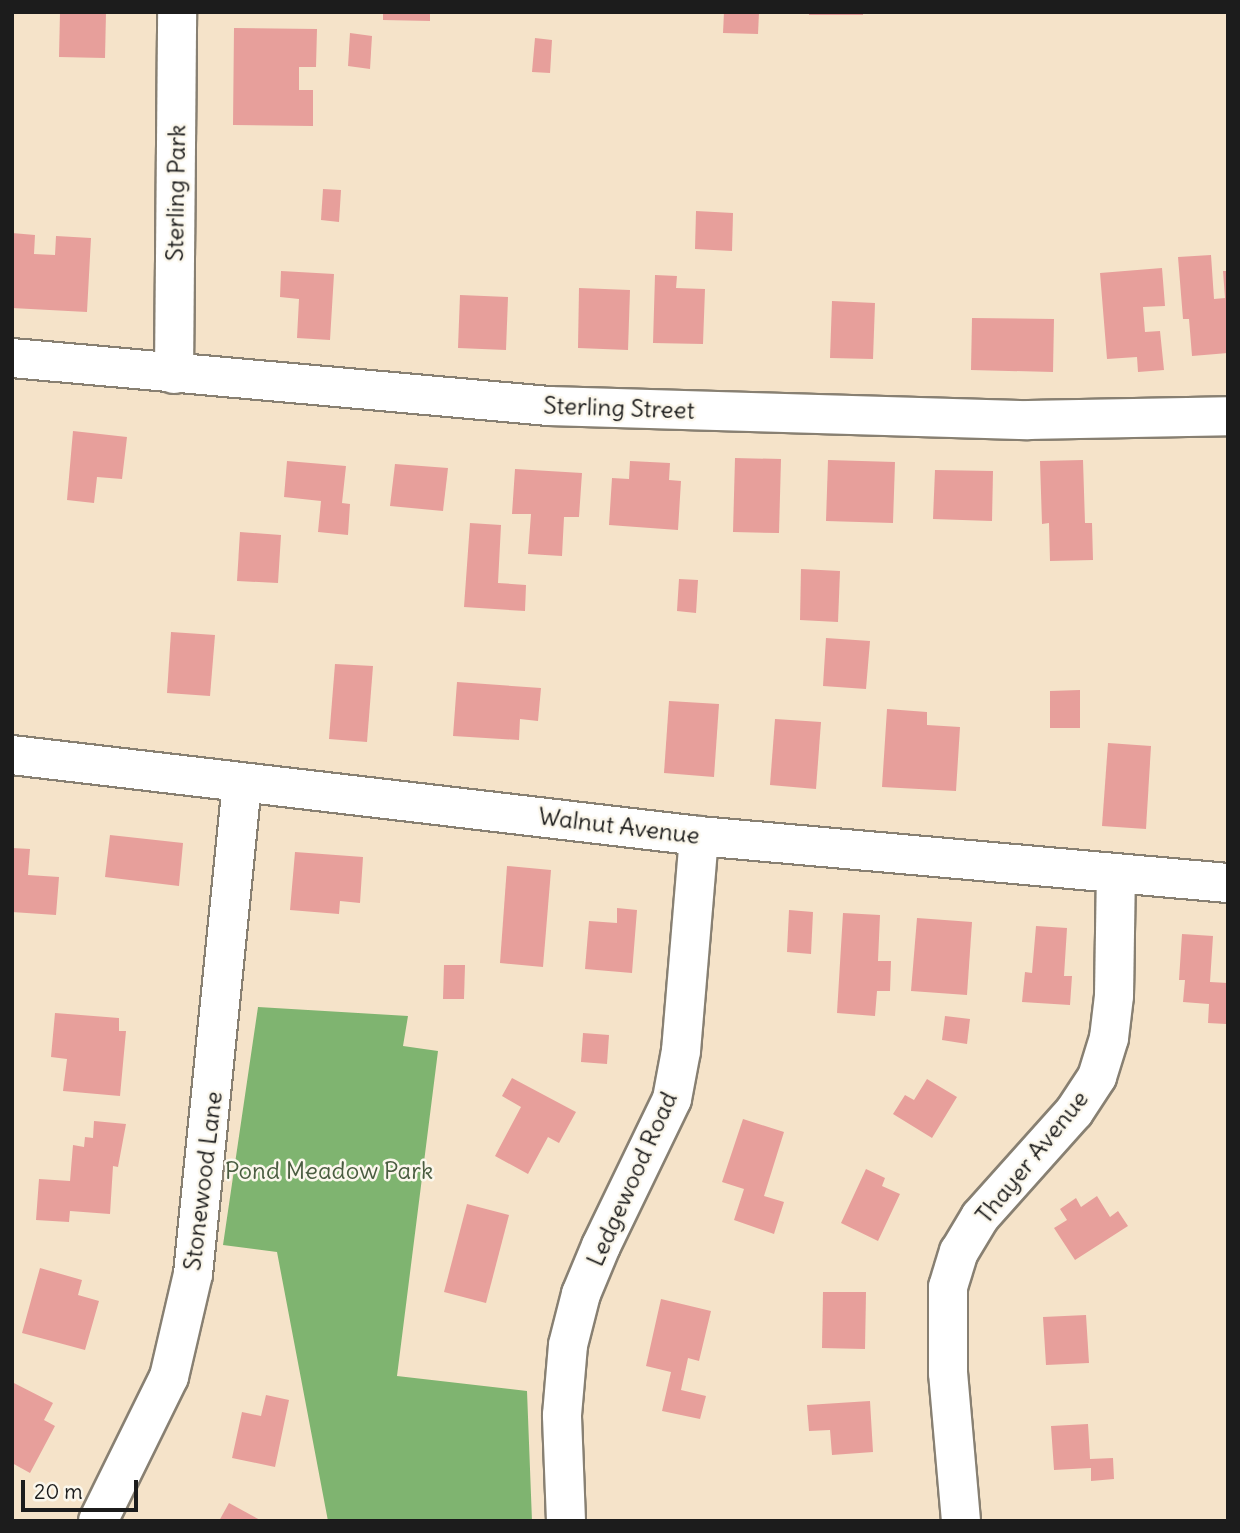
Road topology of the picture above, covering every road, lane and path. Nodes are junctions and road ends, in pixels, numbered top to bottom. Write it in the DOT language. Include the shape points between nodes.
graph roads {
  1 [pos="177,12"];
  2 [pos="12,358"];
  3 [pos="174,374"];
  4 [pos="1228,416"];
  5 [pos="12,755"];
  6 [pos="242,782"];
  7 [pos="699,836"];
  8 [pos="1116,875"];
  9 [pos="1228,883"];
  10 [pos="98,1521"];
  11 [pos="566,1521"];
  12 [pos="961,1521"];
  1 -- 3 [label="street, Sterling Park"];
  2 -- 3 [label="street, Sterling Street"];
  3 -- 4 [label="street, Sterling Street" via="549,406 1016,419"];
  5 -- 6 [label="street, Walnut Avenue"];
  6 -- 7 [label="street, Walnut Avenue"];
  6 -- 10 [label="street, Stonewood Lane" via="193,1274 169,1377"];
  7 -- 8 [label="street, Walnut Avenue"];
  7 -- 11 [label="street, Ledgewood Road" via="681,1051 672,1099 591,1270 568,1345 562,1415"];
  8 -- 9 [label="street, Walnut Avenue"];
  8 -- 12 [label="street, Thayer Avenue" via="1114,996 1109,1038 1097,1077 1074,1112 980,1217 959,1252 948,1287 948,1373"];
}
